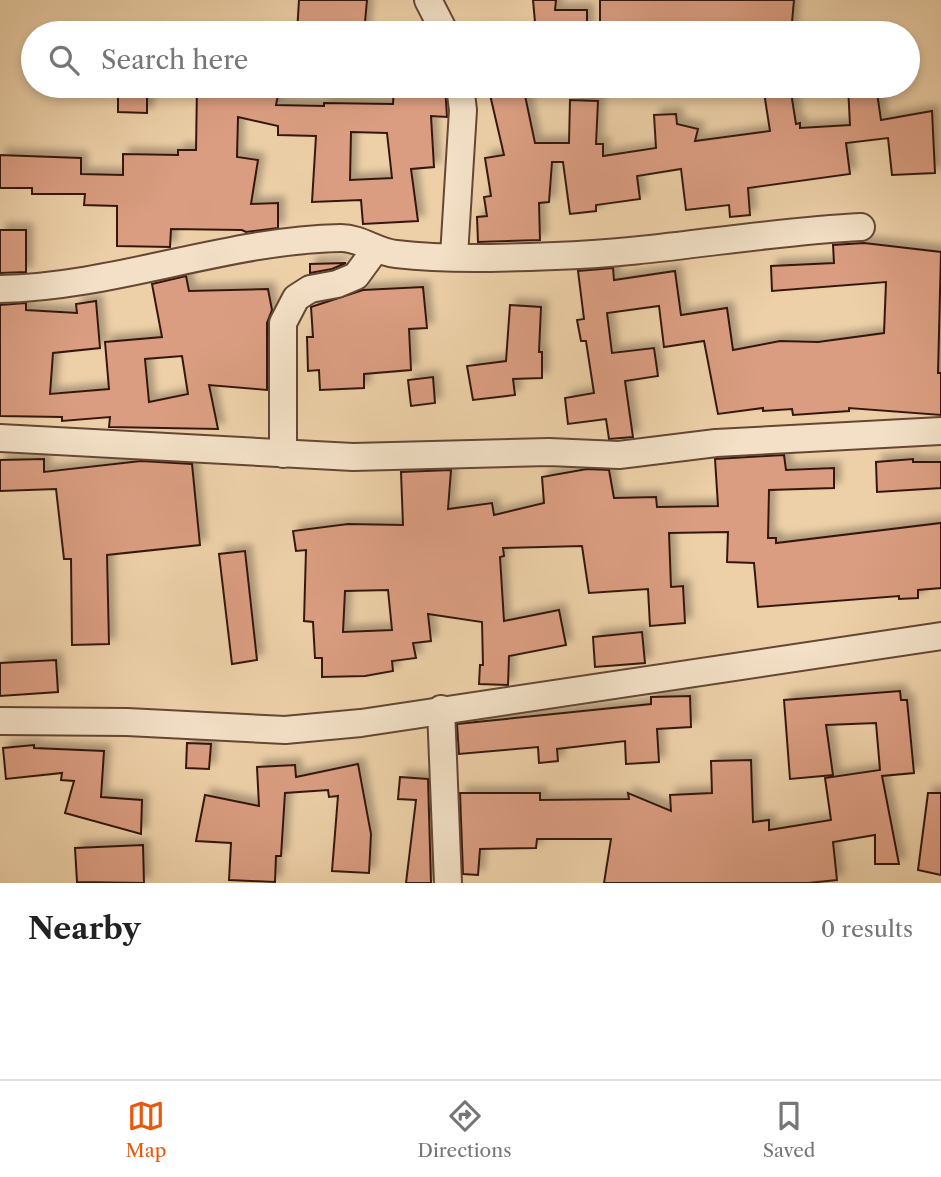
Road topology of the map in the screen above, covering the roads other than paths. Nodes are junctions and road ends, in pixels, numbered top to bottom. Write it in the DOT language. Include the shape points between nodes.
graph roads {
  1 [pos="428,0"];
  2 [pos="439,21"];
  3 [pos="462,98"];
  4 [pos="861,227"];
  5 [pos="375,250"];
  6 [pos="454,256"];
  7 [pos="0,289"];
  8 [pos="941,431"];
  9 [pos="0,438"];
  10 [pos="283,454"];
  11 [pos="941,636"];
  12 [pos="441,709"];
  13 [pos="0,721"];
  14 [pos="447,883"];
  1 -- 2 [label="street"];
  3 -- 6 [label="street"];
  4 -- 6 [label="street" via="645,251"];
  5 -- 6 [label="street"];
  5 -- 7 [label="street" via="340,238"];
  5 -- 10 [label="street" via="356,276 310,289 296,298 283,323"];
  8 -- 10 [label="street" via="716,443 619,455"];
  9 -- 10 [label="street"];
  11 -- 12 [label="street"];
  12 -- 13 [label="street" via="285,730"];
  12 -- 14 [label="street"];
}
